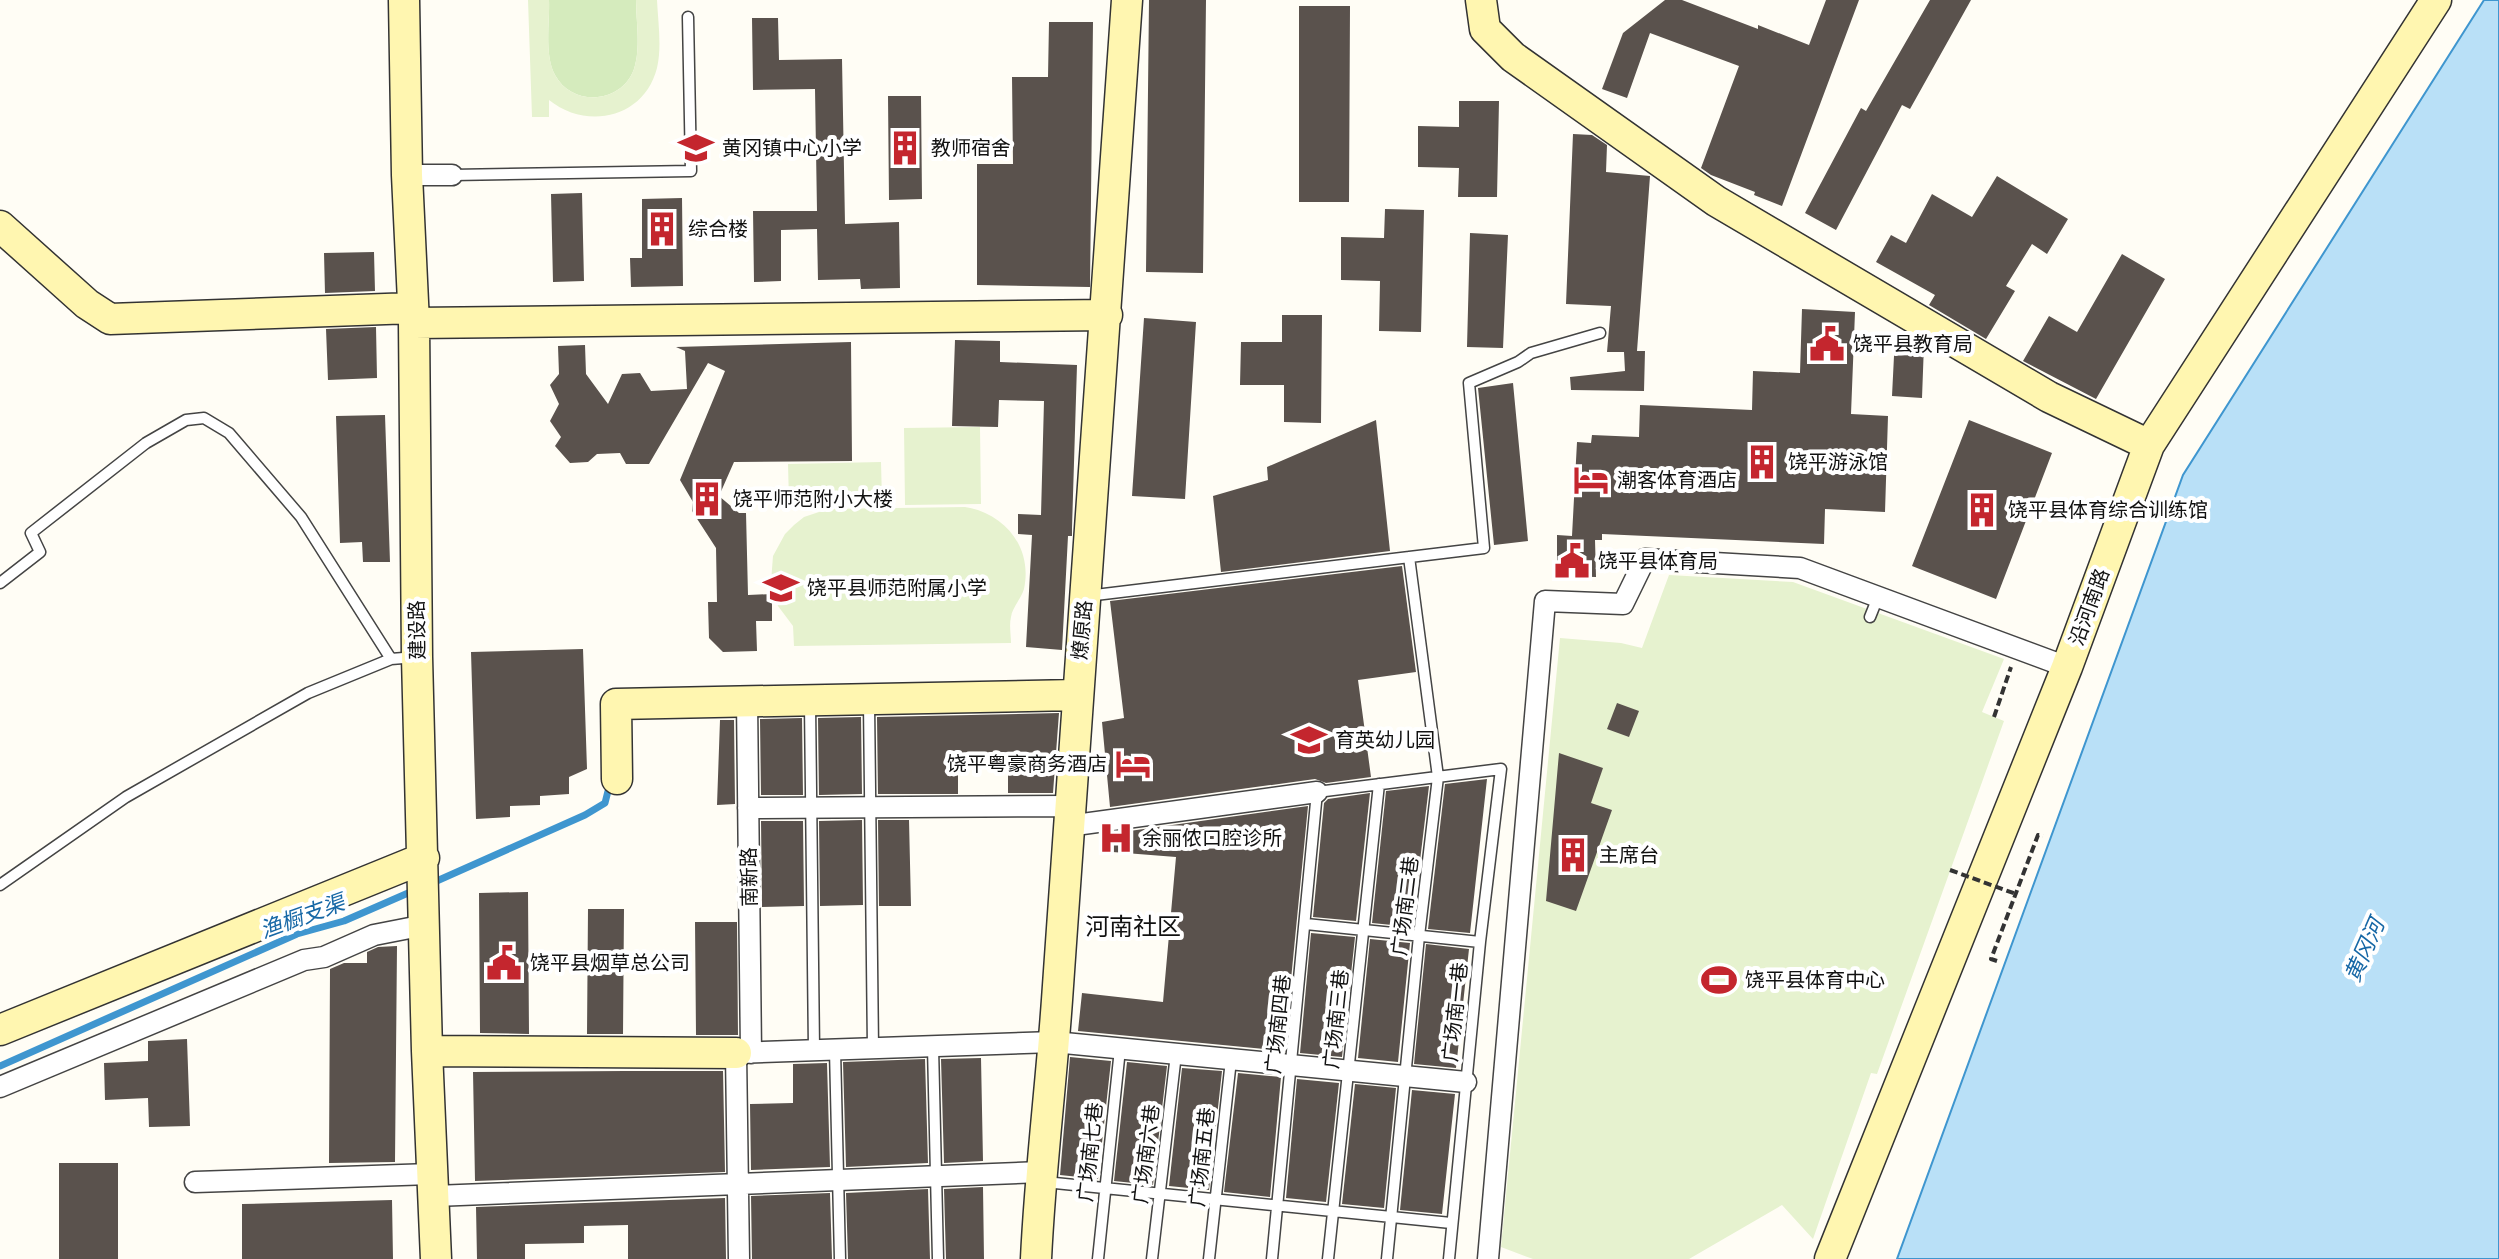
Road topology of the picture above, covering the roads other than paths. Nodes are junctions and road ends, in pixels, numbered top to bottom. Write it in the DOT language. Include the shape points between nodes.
graph roads {
  1 [pos="404,0"];
  2 [pos="1127,0"];
  3 [pos="1481,0"];
  4 [pos="2436,0"];
  5 [pos="688,17"];
  6 [pos="407,175"];
  7 [pos="452,175"];
  8 [pos="3,237"];
  9 [pos="1107,315"];
  10 [pos="413,316"];
  11 [pos="1600,333"];
  12 [pos="2149,445"];
  13 [pos="1409,557"];
  14 [pos="0,583"];
  15 [pos="1085,596"];
  16 [pos="1878,597"];
  17 [pos="1870,617"];
  18 [pos="404,658"];
  19 [pos="2067,667"];
  20 [pos="1076,695"];
  21 [pos="868,697"];
  22 [pos="810,698"];
  23 [pos="747,700"];
  24 [pos="1438,777"];
  25 [pos="617,779"];
  26 [pos="1379,784"];
  27 [pos="1317,792"];
  28 [pos="870,807"];
  29 [pos="748,808"];
  30 [pos="811,808"];
  31 [pos="1069,816"];
  32 [pos="424,858"];
  33 [pos="0,885"];
  34 [pos="1306,924"];
  35 [pos="425,925"];
  36 [pos="1363,930"];
  37 [pos="1419,936"];
  38 [pos="1480,942"];
  39 [pos="0,1030"];
  40 [pos="1054,1042"];
  41 [pos="933,1047"];
  42 [pos="873,1049"];
  43 [pos="1120,1049"];
  44 [pos="814,1050"];
  45 [pos="835,1050"];
  46 [pos="427,1051"];
  47 [pos="743,1053"];
  48 [pos="1176,1054"];
  49 [pos="1231,1060"];
  50 [pos="1292,1065"];
  51 [pos="1349,1071"];
  52 [pos="1404,1076"];
  53 [pos="1466,1082"];
  54 [pos="0,1087"];
  55 [pos="936,1176"];
  56 [pos="1040,1176"];
  57 [pos="838,1179"];
  58 [pos="195,1182"];
  59 [pos="737,1183"];
  60 [pos="433,1185"];
  61 [pos="1104,1188"];
  62 [pos="1159,1193"];
  63 [pos="1215,1199"];
  64 [pos="1277,1206"];
  65 [pos="1334,1211"];
  66 [pos="1391,1217"];
  67 [pos="1451,1223"];
  68 [pos="436,1259"];
  69 [pos="739,1259"];
  70 [pos="840,1259"];
  71 [pos="938,1259"];
  72 [pos="1036,1259"];
  73 [pos="1098,1259"];
  74 [pos="1152,1259"];
  75 [pos="1209,1259"];
  76 [pos="1272,1259"];
  77 [pos="1328,1259"];
  78 [pos="1387,1259"];
  79 [pos="1449,1259"];
  80 [pos="1488,1259"];
  81 [pos="1830,1259"];
  1 -- 6 [label="main road, 建设路"];
  2 -- 9 [label="main road, 燎原路"];
  3 -- 12 [label="main road" via="1485,29 1513,57 1716,201 2049,397"];
  4 -- 12 [label="main road, 沿河南路"];
  5 -- 7 [label="lane" via="691,171"];
  6 -- 7 [label="street"];
  6 -- 10 [label="main road, 建设路"];
  8 -- 10 [label="main road" via="110,319"];
  9 -- 10 [label="main road"];
  9 -- 15 [label="main road, 燎原路"];
  10 -- 18 [label="main road, 建设路"];
  11 -- 13 [label="lane" via="1531,353 1469,383 1484,548"];
  12 -- 19 [label="main road, 沿河南路"];
  13 -- 15 [label="lane"];
  13 -- 24 [label="lane, 广场南二巷"];
  14 -- 18 [label="lane" via="40,552 31,533 146,443 186,420 204,418 229,433 301,517"];
  15 -- 20 [label="main road, 燎原路"];
  16 -- 17 [label="lane"];
  16 -- 19 [label="street"];
  16 -- 80 [label="street" via="1800,568 1645,559 1623,604 1545,601"];
  18 -- 32 [label="main road, 建设路"];
  18 -- 33 [label="lane" via="308,693 139,789"];
  19 -- 81 [label="main road, 沿河南路"];
  20 -- 21 [label="main road"];
  20 -- 31 [label="main road, 燎原路"];
  21 -- 22 [label="main road"];
  21 -- 28 [label="lane"];
  22 -- 23 [label="main road"];
  22 -- 30 [label="lane"];
  23 -- 25 [label="main road" via="616,704"];
  23 -- 29 [label="street, 南新路"];
  24 -- 26 [label="lane"];
  24 -- 37 [label="lane, 广场南二巷"];
  24 -- 38 [label="lane, 广场南一巷" via="1501,769"];
  26 -- 27 [label="lane"];
  26 -- 36 [label="lane, 广场南三巷"];
  27 -- 31 [label="street"];
  27 -- 34 [label="lane, 广场南四巷"];
  28 -- 30 [label="street"];
  28 -- 31 [label="street"];
  28 -- 42 [label="lane"];
  29 -- 30 [label="street"];
  29 -- 47 [label="street, 南新路"];
  30 -- 44 [label="lane"];
  31 -- 40 [label="main road, 燎原路"];
  32 -- 35 [label="main road, 建设路"];
  32 -- 39 [label="main road"];
  34 -- 36 [label="lane"];
  34 -- 50 [label="lane, 广场南四巷"];
  35 -- 46 [label="main road, 建设路"];
  35 -- 54 [label="street" via="374,935 304,960"];
  36 -- 37 [label="lane"];
  36 -- 51 [label="lane, 广场南三巷"];
  37 -- 38 [label="lane"];
  37 -- 52 [label="lane, 广场南二巷"];
  38 -- 53 [label="lane, 广场南一巷"];
  40 -- 41 [label="street"];
  40 -- 43 [label="street"];
  40 -- 56 [label="main road, 燎原路"];
  41 -- 42 [label="street"];
  41 -- 55 [label="lane"];
  42 -- 45 [label="street"];
  43 -- 48 [label="street"];
  43 -- 61 [label="lane, 广场南七巷"];
  44 -- 45 [label="street"];
  44 -- 47 [label="street"];
  45 -- 57 [label="lane"];
  46 -- 47 [label="main road"];
  46 -- 60 [label="main road, 建设路"];
  47 -- 59 [label="street, 南新路"];
  48 -- 49 [label="street"];
  48 -- 62 [label="lane, 广场南六巷"];
  49 -- 50 [label="street"];
  49 -- 63 [label="lane, 广场南五巷"];
  50 -- 51 [label="street"];
  50 -- 64 [label="lane, 广场南四巷"];
  51 -- 52 [label="street"];
  51 -- 65 [label="lane, 广场南三巷"];
  52 -- 53 [label="street"];
  52 -- 66 [label="lane, 广场南二巷"];
  53 -- 67 [label="lane, 广场南一巷"];
  55 -- 56 [label="street"];
  55 -- 57 [label="street"];
  55 -- 71 [label="lane"];
  56 -- 61 [label="lane"];
  56 -- 72 [label="main road, 燎原路"];
  57 -- 59 [label="street"];
  57 -- 70 [label="lane"];
  58 -- 60 [label="street"];
  59 -- 60 [label="street"];
  59 -- 69 [label="street, 南新路"];
  60 -- 68 [label="main road, 建设路"];
  61 -- 62 [label="lane"];
  61 -- 73 [label="lane, 广场南七巷"];
  62 -- 63 [label="lane"];
  62 -- 74 [label="lane, 广场南六巷"];
  63 -- 64 [label="lane"];
  63 -- 75 [label="lane, 广场南五巷"];
  64 -- 65 [label="lane"];
  64 -- 76 [label="lane, 广场南四巷"];
  65 -- 66 [label="lane"];
  65 -- 77 [label="lane, 广场南三巷"];
  66 -- 67 [label="lane"];
  66 -- 78 [label="lane, 广场南二巷"];
  67 -- 79 [label="lane, 广场南一巷"];
}
